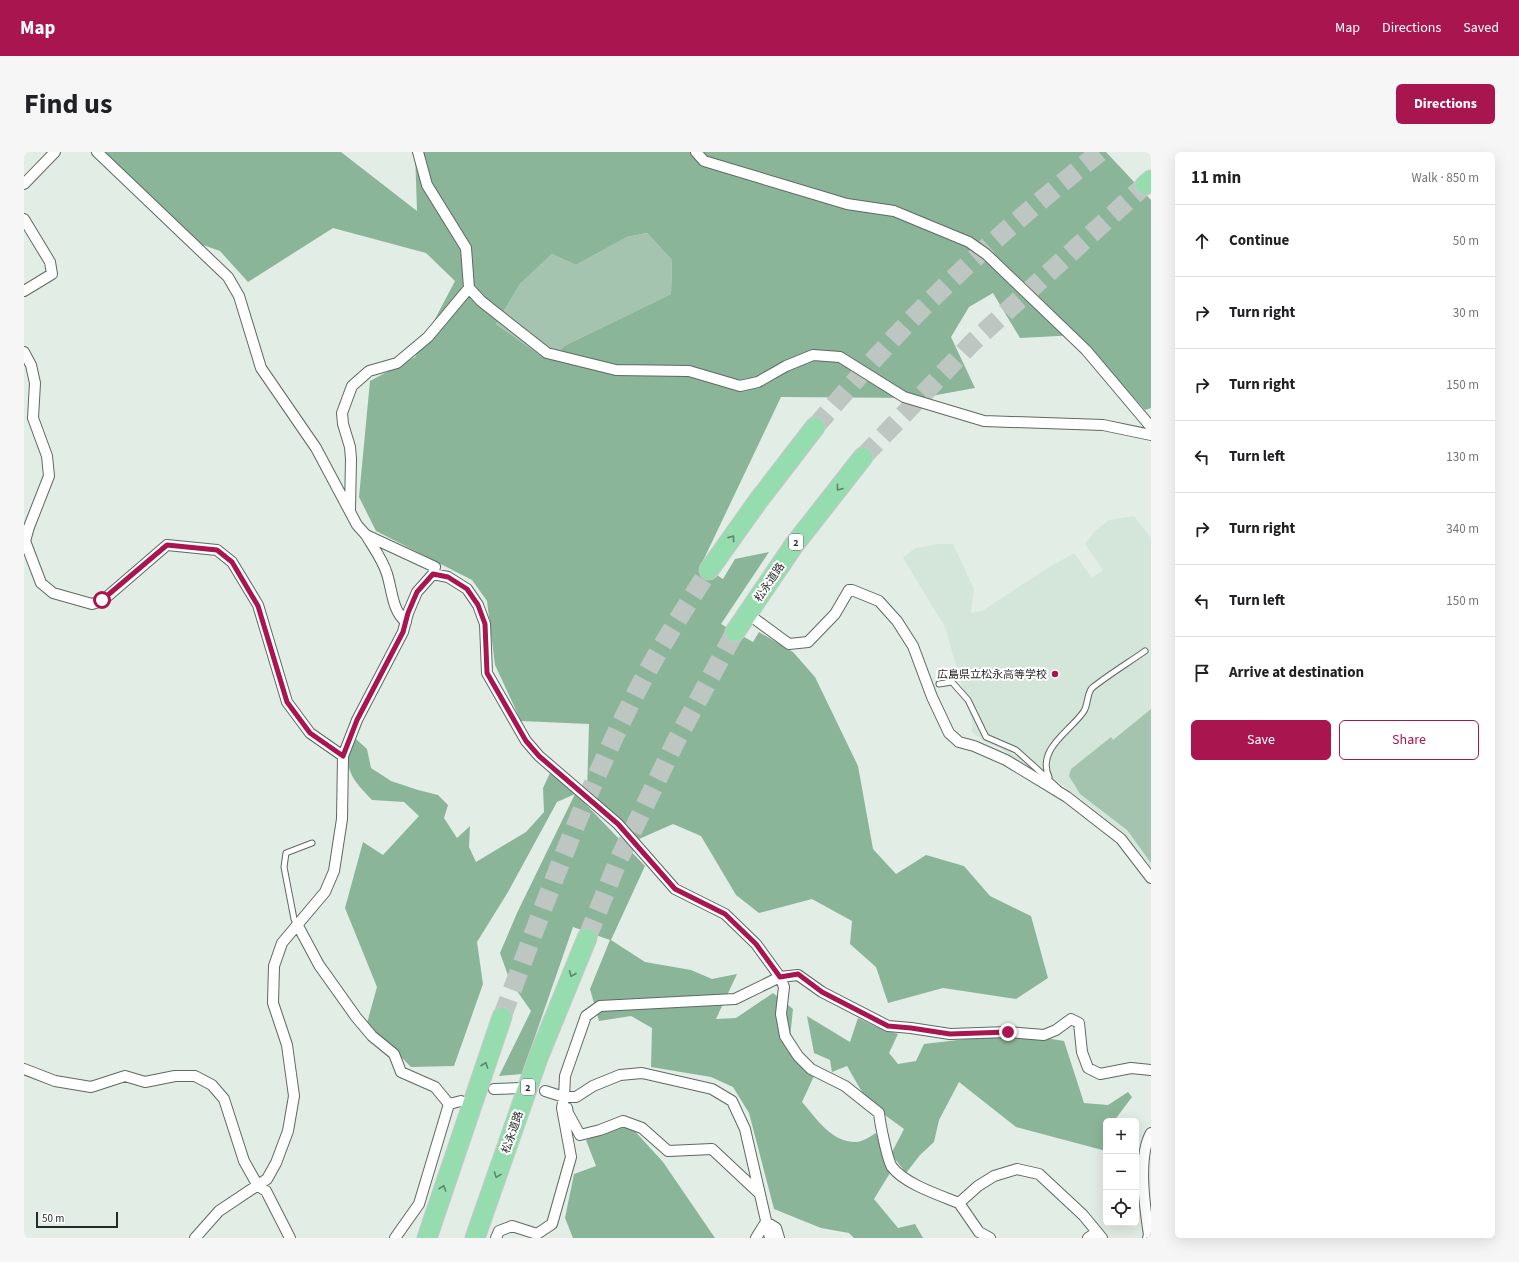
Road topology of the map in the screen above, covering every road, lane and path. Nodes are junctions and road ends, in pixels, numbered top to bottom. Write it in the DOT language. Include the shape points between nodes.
graph roads {
  1 [pos="54,152"];
  2 [pos="98,152"];
  3 [pos="418,152"];
  4 [pos="696,152"];
  5 [pos="24,184"];
  6 [pos="24,219"];
  7 [pos="469,288"];
  8 [pos="24,291"];
  9 [pos="24,352"];
  10 [pos="815,427"];
  11 [pos="1151,427"];
  12 [pos="1151,435"];
  13 [pos="863,457"];
  14 [pos="350,511"];
  15 [pos="366,535"];
  16 [pos="709,570"];
  17 [pos="433,574"];
  18 [pos="748,614"];
  19 [pos="406,622"];
  20 [pos="736,632"];
  21 [pos="1145,652"];
  22 [pos="939,684"];
  23 [pos="343,756"];
  24 [pos="1051,780"];
  25 [pos="1067,797"];
  26 [pos="312,843"];
  27 [pos="1151,878"];
  28 [pos="297,924"];
  29 [pos="587,938"];
  30 [pos="780,977"];
  31 [pos="502,1017"];
  32 [pos="24,1069"];
  33 [pos="1151,1070"];
  34 [pos="521,1088"];
  35 [pos="494,1089"];
  36 [pos="545,1091"];
  37 [pos="564,1097"];
  38 [pos="461,1101"];
  39 [pos="449,1104"];
  40 [pos="1151,1133"];
  41 [pos="258,1186"];
  42 [pos="759,1193"];
  43 [pos="959,1204"];
  44 [pos="428,1206"];
  45 [pos="766,1222"];
  46 [pos="1100,1235"];
  47 [pos="196,1238"];
  48 [pos="290,1238"];
  49 [pos="395,1238"];
  50 [pos="427,1238"];
  51 [pos="475,1238"];
  52 [pos="496,1238"];
  53 [pos="756,1238"];
  54 [pos="770,1238"];
  55 [pos="779,1238"];
  56 [pos="990,1238"];
  57 [pos="1088,1238"];
  58 [pos="1148,1238"];
  1 -- 5 [label="street"];
  2 -- 14 [label="street" via="228,278 239,296 261,368 316,448"];
  3 -- 7 [label="street" via="427,184 466,248"];
  4 -- 11 [label="street" via="704,161 847,204 894,211 969,242 986,254 1086,350"];
  6 -- 8 [label="street" via="50,262 52,274"];
  7 -- 12 [label="street" via="481,301 547,353 616,370 689,371 740,386 758,382 786,366 813,355 840,356 904,397 984,421 1103,425"];
  7 -- 14 [label="street" via="428,338 397,363 369,371 352,386 342,413 351,459"];
  9 -- 23 [label="street" via="31,365 35,383 33,418 48,463 48,476 25,541 41,583 53,593 92,604 102,600 167,545 217,550 232,562 258,606 287,702 310,733"];
  16 -- 10 [label="highway, one-way"];
  13 -- 18 [label="highway, 松永道路 / 2, one-way" via="794,545"];
  14 -- 15 [label="street"];
  15 -- 17 [label="street" via="435,567"];
  15 -- 19 [label="street" via="387,573 394,601 401,618"];
  17 -- 19 [label="street" via="417,592"];
  17 -- 30 [label="street" via="448,577 467,589 478,605 485,624 487,673 526,741 539,756 618,824 675,889 725,914 756,944"];
  18 -- 20 [label="highway, 松永道路 / 2"];
  18 -- 25 [label="street" via="789,644 808,642 834,614 849,590 878,602 897,621 913,646 949,733 959,742 1006,760"];
  19 -- 23 [label="street" via="357,720"];
  21 -- 24 [label="lane" via="1091,690 1084,710 1047,755 1045,765"];
  22 -- 24 [label="lane" via="952,682 968,700 986,737 1016,750"];
  23 -- 28 [label="street" via="342,819 334,871 325,892"];
  24 -- 25 [label="lane"];
  25 -- 27 [label="street" via="1121,839"];
  26 -- 28 [label="lane" via="286,853 284,868"];
  28 -- 39 [label="street" via="319,965 372,1036 394,1054 401,1072 435,1087"];
  28 -- 41 [label="street" via="282,943 274,966 273,1003 287,1045 294,1096 288,1131 276,1163 267,1179"];
  29 -- 51 [label="highway, 松永道路 / 2, one-way" via="538,1058"];
  30 -- 33 [label="street" via="798,974 822,992 888,1026 950,1034 1008,1032 1044,1035 1072,1019 1079,1023 1082,1052 1088,1068 1100,1074 1131,1068"];
  30 -- 37 [label="street" via="735,999 600,1006 586,1016 565,1076"];
  30 -- 43 [label="street" via="784,987 781,1014 785,1036 798,1056 811,1068 845,1086 878,1113 892,1166 910,1182"];
  44 -- 31 [label="highway, one-way"];
  32 -- 41 [label="street" via="55,1081 91,1087 125,1076 145,1082 175,1076 195,1076 212,1085 224,1099 244,1161"];
  34 -- 35 [label="street"];
  36 -- 37 [label="street"];
  37 -- 42 [label="street" via="568,1113 580,1135 623,1121 642,1128 668,1152 712,1149"];
  37 -- 42 [label="street" via="576,1098 593,1086 620,1075 642,1073 712,1089 732,1101 745,1129"];
  37 -- 52 [label="street" via="562,1108 571,1157 552,1224 537,1234 512,1226 499,1231"];
  38 -- 39 [label="street"];
  39 -- 44 [label="street"];
  40 -- 58 [label="street" via="1144,1157 1144,1200"];
  41 -- 47 [label="street" via="219,1211"];
  41 -- 48 [label="street" via="266,1191"];
  42 -- 45 [label="street"];
  43 -- 46 [label="street" via="978,1186 994,1176 1017,1169 1039,1174 1083,1214"];
  43 -- 56 [label="street" via="979,1232"];
  44 -- 49 [label="street"];
  44 -- 50 [label="highway"];
  45 -- 53 [label="street"];
  45 -- 54 [label="street"];
  45 -- 55 [label="street" via="776,1228"];
  46 -- 57 [label="street"];
}
